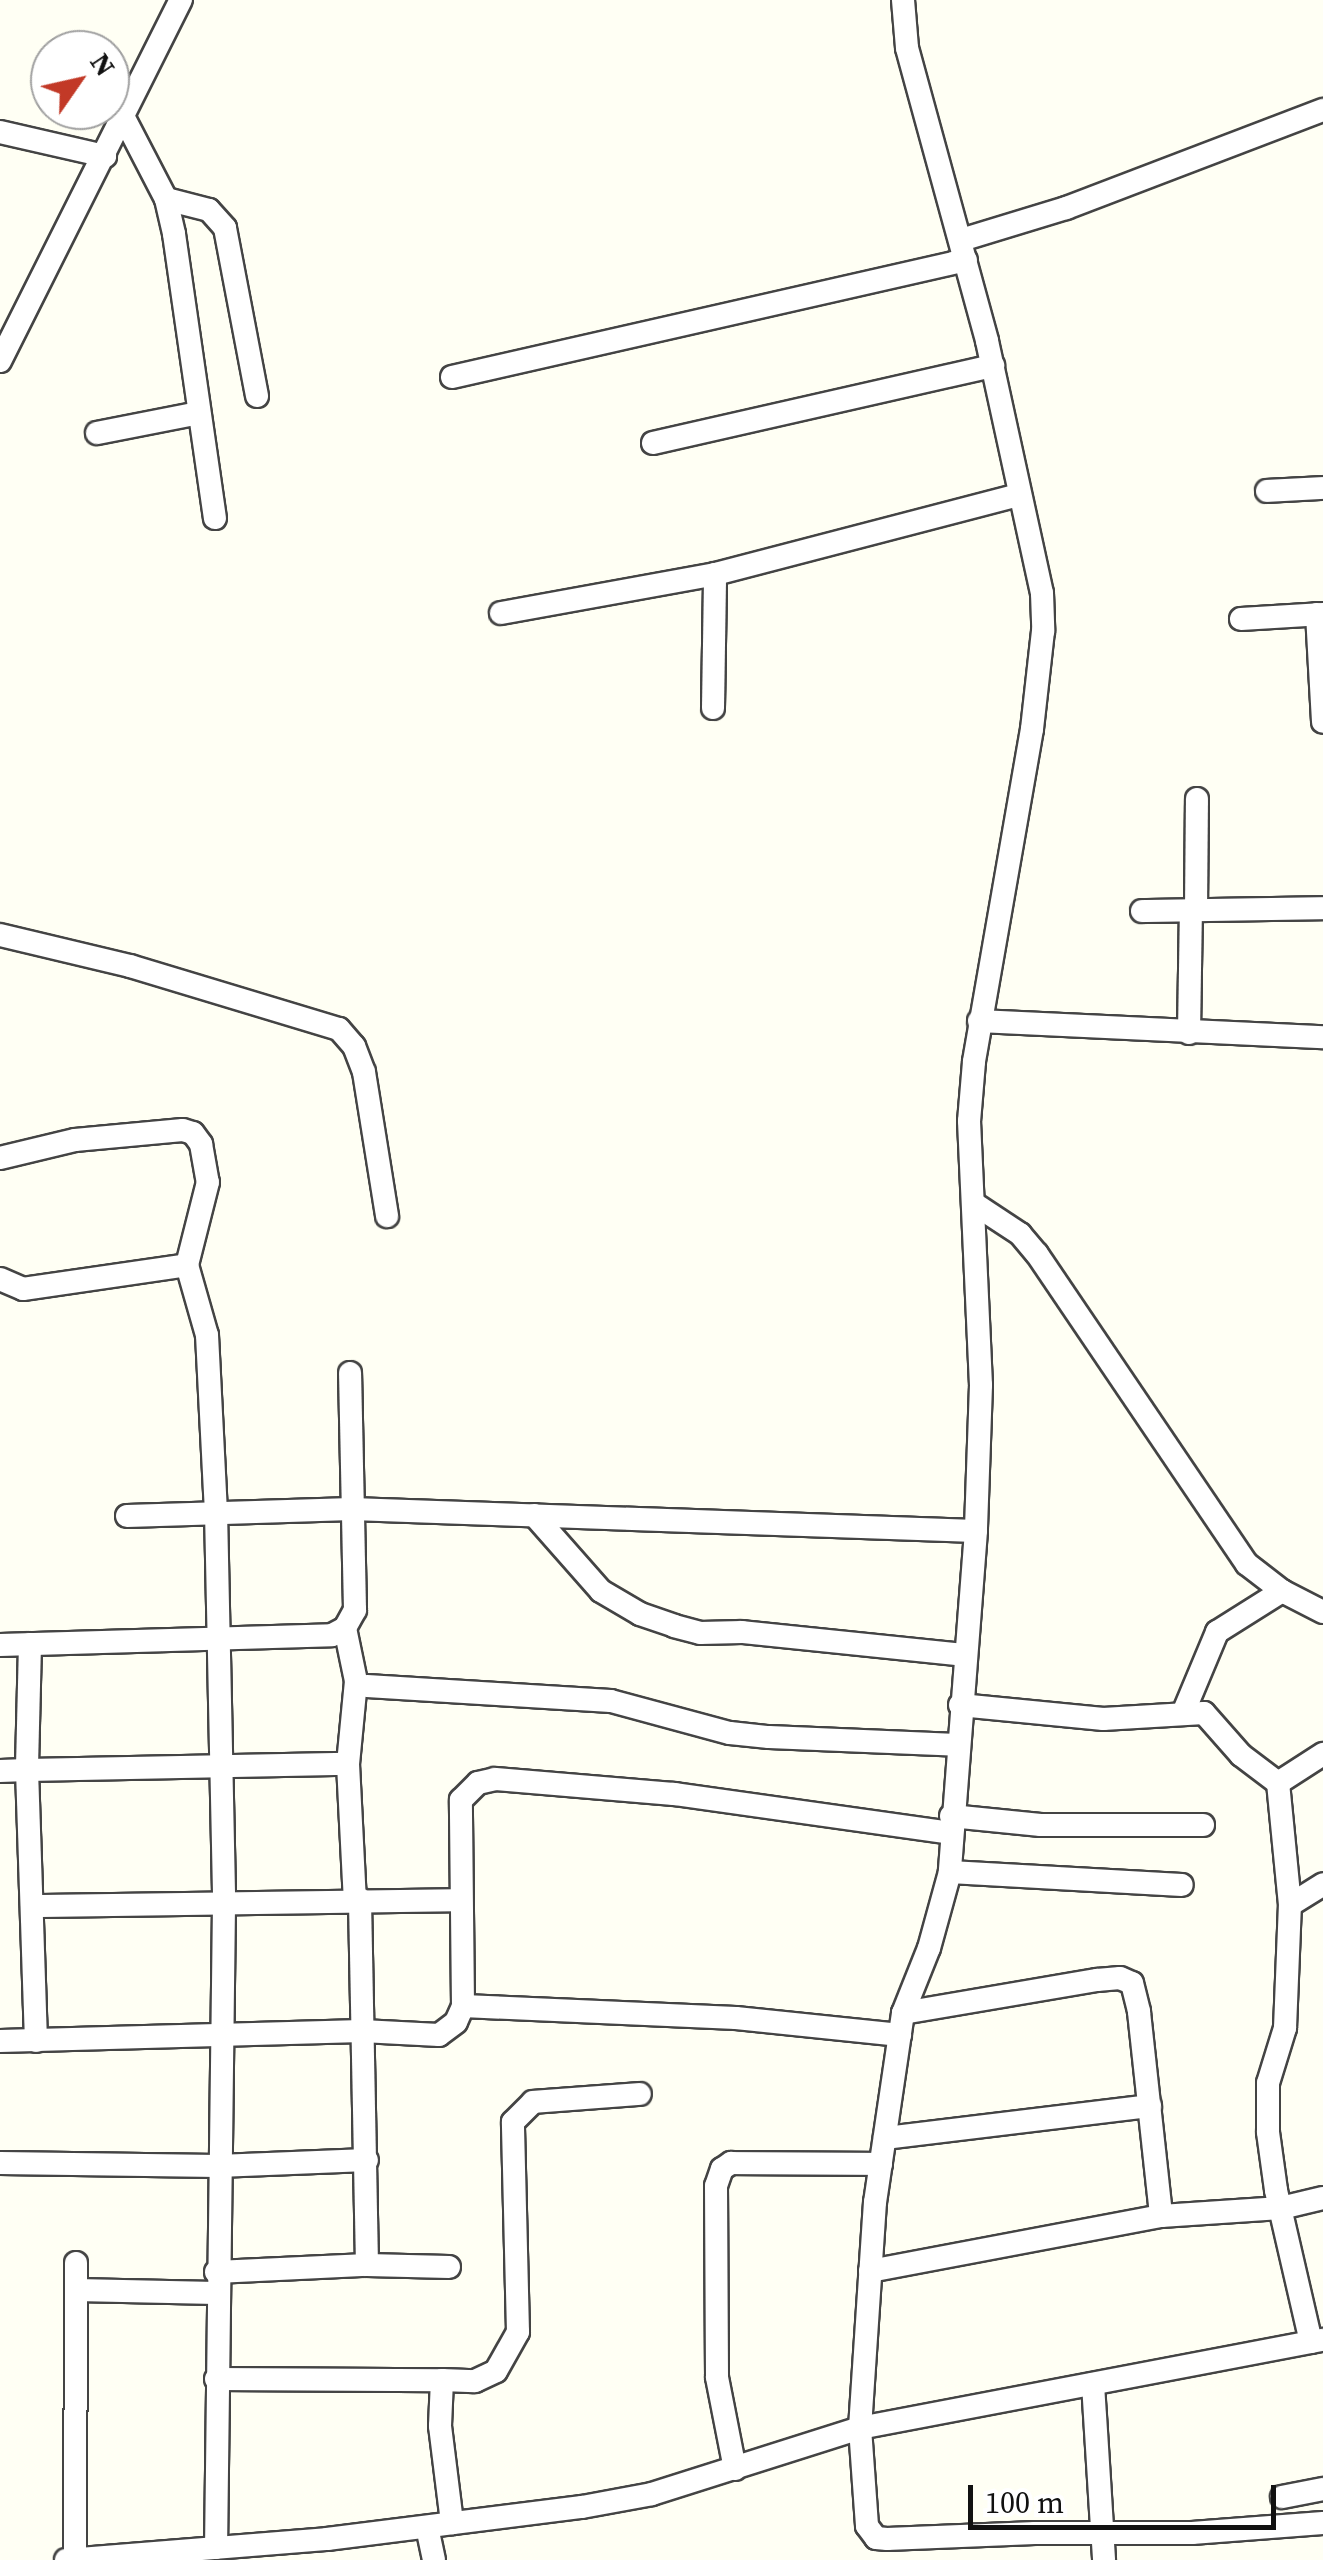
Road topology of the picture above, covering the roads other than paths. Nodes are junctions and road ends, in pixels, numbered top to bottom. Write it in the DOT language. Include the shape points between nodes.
graph roads {
  1 [pos="180,0"];
  2 [pos="903,0"];
  3 [pos="130,105"];
  4 [pos="1323,110"];
  5 [pos="130,129"];
  6 [pos="118,130"];
  7 [pos="0,132"];
  8 [pos="105,156"];
  9 [pos="166,198"];
  10 [pos="963,250"];
  11 [pos="0,361"];
  12 [pos="992,366"];
  13 [pos="452,377"];
  14 [pos="257,396"];
  15 [pos="199,412"];
  16 [pos="98,433"];
  17 [pos="654,444"];
  18 [pos="1323,488"];
  19 [pos="1268,492"];
  20 [pos="1018,495"];
  21 [pos="216,518"];
  22 [pos="715,574"];
  23 [pos="502,613"];
  24 [pos="1320,614"];
  25 [pos="1240,619"];
  26 [pos="713,708"];
  27 [pos="1323,722"];
  28 [pos="1196,799"];
  29 [pos="1323,908"];
  30 [pos="1142,910"];
  31 [pos="1194,910"];
  32 [pos="0,936"];
  33 [pos="979,1021"];
  34 [pos="1189,1033"];
  35 [pos="1323,1036"];
  36 [pos="0,1158"];
  37 [pos="976,1204"];
  38 [pos="386,1216"];
  39 [pos="187,1265"];
  40 [pos="0,1279"];
  41 [pos="350,1373"];
  42 [pos="352,1509"];
  43 [pos="216,1510"];
  44 [pos="534,1515"];
  45 [pos="127,1516"];
  46 [pos="976,1531"];
  47 [pos="1282,1591"];
  48 [pos="1323,1612"];
  49 [pos="345,1628"];
  50 [pos="218,1640"];
  51 [pos="30,1644"];
  52 [pos="0,1645"];
  53 [pos="965,1655"];
  54 [pos="367,1686"];
  55 [pos="960,1705"];
  56 [pos="1184,1711"];
  57 [pos="957,1745"];
  58 [pos="1323,1754"];
  59 [pos="348,1764"];
  60 [pos="221,1768"];
  61 [pos="0,1770"];
  62 [pos="28,1770"];
  63 [pos="1278,1783"];
  64 [pos="951,1825"];
  65 [pos="1203,1825"];
  66 [pos="950,1872"];
  67 [pos="1182,1884"];
  68 [pos="1323,1884"];
  69 [pos="358,1899"];
  70 [pos="461,1900"];
  71 [pos="224,1905"];
  72 [pos="1290,1905"];
  73 [pos="34,1906"];
  74 [pos="463,2006"];
  75 [pos="902,2024"];
  76 [pos="362,2031"];
  77 [pos="220,2037"];
  78 [pos="36,2040"];
  79 [pos="0,2042"];
  80 [pos="640,2094"];
  81 [pos="1150,2106"];
  82 [pos="885,2138"];
  83 [pos="367,2160"];
  84 [pos="0,2163"];
  85 [pos="881,2164"];
  86 [pos="218,2166"];
  87 [pos="1323,2198"];
  88 [pos="1281,2208"];
  89 [pos="1161,2216"];
  90 [pos="76,2263"];
  91 [pos="366,2265"];
  92 [pos="449,2267"];
  93 [pos="870,2272"];
  94 [pos="216,2282"];
  95 [pos="76,2290"];
  96 [pos="1317,2341"];
  97 [pos="216,2379"];
  98 [pos="442,2380"];
  99 [pos="1093,2384"];
  100 [pos="860,2428"];
  101 [pos="735,2470"];
  102 [pos="1323,2488"];
  103 [pos="1282,2496"];
  104 [pos="1323,2523"];
  105 [pos="452,2524"];
  106 [pos="426,2526"];
  107 [pos="1102,2533"];
  108 [pos="216,2548"];
  109 [pos="66,2560"];
  110 [pos="75,2560"];
  111 [pos="434,2560"];
  112 [pos="1104,2560"];
  1 -- 3 [label="street"];
  2 -- 10 [label="street" via="907,48"];
  4 -- 10 [label="street"];
  5 -- 9 [label="street"];
  6 -- 8 [label="street"];
  7 -- 8 [label="street"];
  8 -- 11 [label="street"];
  9 -- 14 [label="street" via="208,210 225,228"];
  9 -- 15 [label="street"];
  10 -- 12 [label="street"];
  10 -- 13 [label="street"];
  12 -- 17 [label="street"];
  12 -- 20 [label="street"];
  15 -- 16 [label="street"];
  15 -- 21 [label="street"];
  18 -- 19 [label="street"];
  20 -- 22 [label="street"];
  20 -- 33 [label="street" via="1042,593 1043,631 1032,729"];
  22 -- 23 [label="street"];
  22 -- 26 [label="street"];
  24 -- 25 [label="street"];
  24 -- 27 [label="street"];
  28 -- 31 [label="street"];
  29 -- 31 [label="street"];
  30 -- 31 [label="street"];
  31 -- 34 [label="street"];
  32 -- 38 [label="street" via="130,966 339,1029 364,1072"];
  33 -- 34 [label="street"];
  33 -- 37 [label="street" via="970,1121"];
  34 -- 35 [label="street"];
  36 -- 39 [label="street" via="75,1140 193,1134 201,1144 207,1198"];
  37 -- 46 [label="street"];
  37 -- 47 [label="street" via="1020,1234 1246,1564"];
  39 -- 40 [label="street" via="23,1289"];
  39 -- 43 [label="street" via="207,1335"];
  41 -- 42 [label="street"];
  42 -- 43 [label="street"];
  42 -- 44 [label="street"];
  42 -- 49 [label="street" via="356,1610"];
  43 -- 45 [label="street"];
  43 -- 50 [label="street"];
  44 -- 46 [label="street"];
  44 -- 53 [label="street" via="601,1591 674,1626"];
  46 -- 53 [label="street"];
  47 -- 48 [label="street"];
  47 -- 56 [label="street" via="1216,1632"];
  49 -- 50 [label="street" via="332,1636"];
  49 -- 59 [label="street" via="356,1681"];
  50 -- 51 [label="street"];
  50 -- 60 [label="street"];
  51 -- 52 [label="street"];
  51 -- 62 [label="street"];
  53 -- 55 [label="street"];
  54 -- 57 [label="street" via="611,1702 769,1738"];
  55 -- 56 [label="street" via="1103,1719"];
  55 -- 57 [label="street"];
  56 -- 63 [label="street" via="1204,1713 1240,1755"];
  57 -- 64 [label="street"];
  58 -- 63 [label="street"];
  59 -- 60 [label="street"];
  59 -- 69 [label="street"];
  60 -- 62 [label="street"];
  60 -- 71 [label="street"];
  61 -- 62 [label="street"];
  62 -- 73 [label="street"];
  63 -- 72 [label="street"];
  64 -- 65 [label="street"];
  64 -- 66 [label="street"];
  64 -- 70 [label="street" via="495,1779 478,1783 461,1800"];
  66 -- 67 [label="street"];
  66 -- 75 [label="street"];
  68 -- 72 [label="street"];
  69 -- 70 [label="street"];
  69 -- 71 [label="street"];
  69 -- 76 [label="street"];
  70 -- 74 [label="street"];
  71 -- 73 [label="street"];
  71 -- 77 [label="street"];
  72 -- 88 [label="street" via="1285,2028 1268,2083 1268,2132"];
  73 -- 78 [label="street"];
  74 -- 75 [label="street"];
  74 -- 76 [label="street" via="456,2022 439,2034"];
  75 -- 81 [label="street" via="1120,1978 1132,1983 1140,2012"];
  75 -- 82 [label="street"];
  76 -- 77 [label="street"];
  76 -- 83 [label="street"];
  77 -- 78 [label="street"];
  77 -- 86 [label="street"];
  78 -- 79 [label="street"];
  80 -- 98 [label="street" via="533,2102 513,2122 518,2332 496,2372 475,2381"];
  81 -- 82 [label="street"];
  81 -- 89 [label="street"];
  82 -- 85 [label="street"];
  83 -- 86 [label="street"];
  83 -- 91 [label="street"];
  84 -- 86 [label="street"];
  85 -- 93 [label="street"];
  85 -- 101 [label="street" via="731,2163 722,2169 716,2186 717,2376"];
  86 -- 94 [label="street"];
  87 -- 88 [label="street"];
  88 -- 89 [label="street"];
  88 -- 96 [label="street"];
  89 -- 93 [label="street"];
  90 -- 95 [label="street"];
  91 -- 92 [label="street"];
  91 -- 94 [label="street"];
  93 -- 100 [label="street"];
  94 -- 95 [label="street"];
  94 -- 97 [label="street"];
  95 -- 110 [label="street"];
  96 -- 99 [label="street"];
  97 -- 98 [label="street"];
  97 -- 108 [label="street"];
  98 -- 105 [label="street" via="440,2426"];
  99 -- 100 [label="street"];
  99 -- 107 [label="street"];
  100 -- 101 [label="street"];
  100 -- 107 [label="street" via="867,2526 876,2538"];
  101 -- 105 [label="street" via="582,2507"];
  102 -- 103 [label="street"];
  104 -- 107 [label="street"];
  105 -- 106 [label="street"];
  106 -- 108 [label="street"];
  106 -- 111 [label="street"];
  107 -- 112 [label="street"];
  108 -- 110 [label="street"];
  109 -- 110 [label="street"];
}
